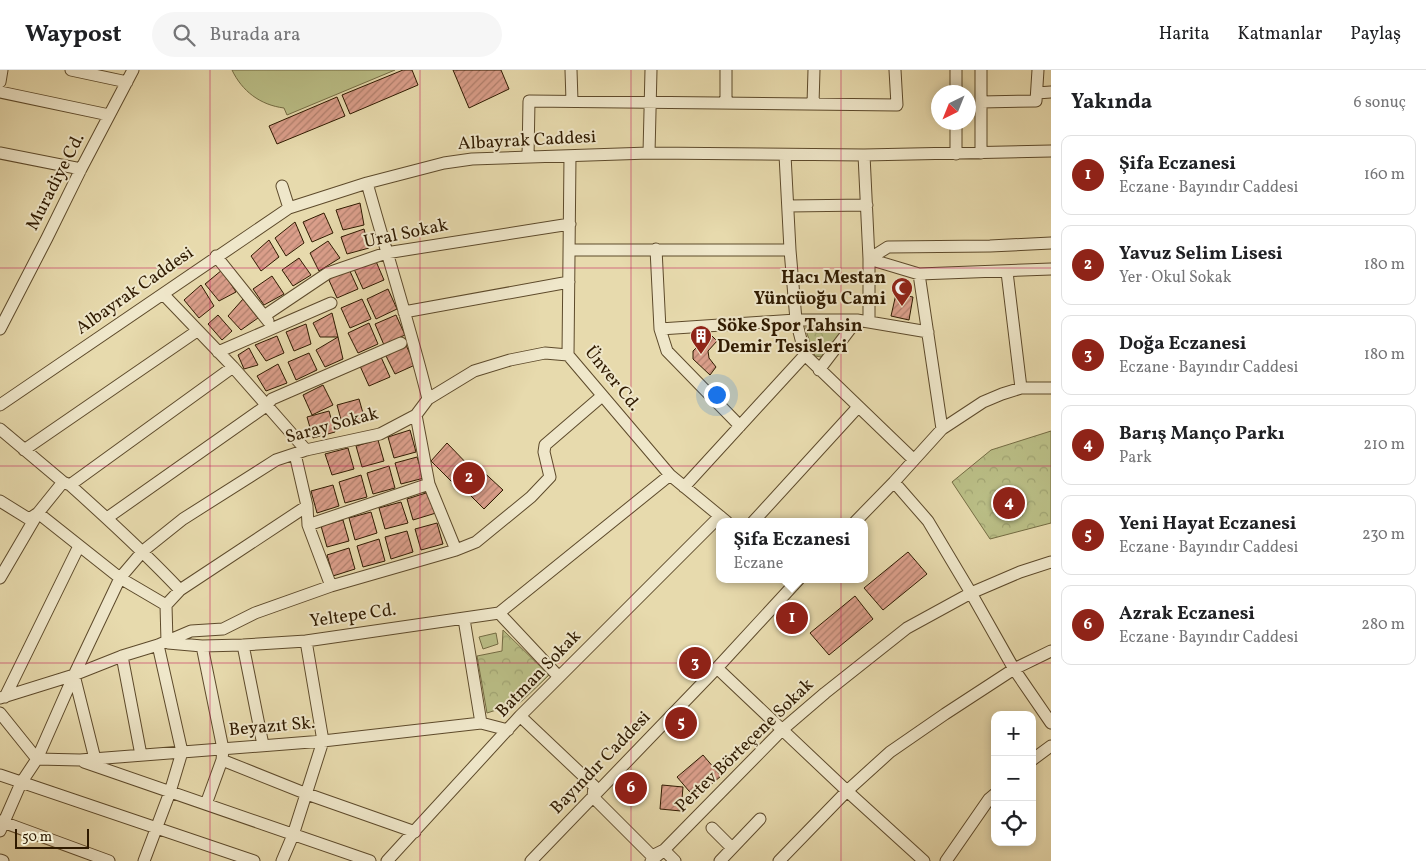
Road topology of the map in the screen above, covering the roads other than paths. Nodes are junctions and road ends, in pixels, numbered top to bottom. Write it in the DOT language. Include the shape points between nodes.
graph roads {
  1 [pos="2,70"];
  2 [pos="72,70"];
  3 [pos="133,70"];
  4 [pos="572,70"];
  5 [pos="651,70"];
  6 [pos="726,70"];
  7 [pos="814,70"];
  8 [pos="895,70"];
  9 [pos="956,70"];
  10 [pos="981,70"];
  11 [pos="1038,70"];
  12 [pos="0,82"];
  13 [pos="127,82"];
  14 [pos="956,85"];
  15 [pos="0,92"];
  16 [pos="1051,92"];
  17 [pos="1037,93"];
  18 [pos="572,101"];
  19 [pos="650,102"];
  20 [pos="981,102"];
  21 [pos="726,103"];
  22 [pos="813,104"];
  23 [pos="109,115"];
  24 [pos="956,130"];
  25 [pos="1051,151"];
  26 [pos="0,153"];
  27 [pos="649,153"];
  28 [pos="981,153"];
  29 [pos="956,154"];
  30 [pos="785,155"];
  31 [pos="864,155"];
  32 [pos="570,156"];
  33 [pos="528,157"];
  34 [pos="80,169"];
  35 [pos="368,183"];
  36 [pos="282,186"];
  37 [pos="867,205"];
  38 [pos="788,206"];
  39 [pos="289,208"];
  40 [pos="570,224"];
  41 [pos="1051,243"];
  42 [pos="656,249"];
  43 [pos="570,250"];
  44 [pos="790,250"];
  45 [pos="386,253"];
  46 [pos="216,256"];
  47 [pos="869,259"];
  48 [pos="1051,269"];
  49 [pos="1007,272"];
  50 [pos="919,274"];
  51 [pos="569,282"];
  52 [pos="163,294"];
  53 [pos="331,303"];
  54 [pos="9,309"];
  55 [pos="404,312"];
  56 [pos="264,316"];
  57 [pos="796,320"];
  58 [pos="0,321"];
  59 [pos="863,321"];
  60 [pos="274,328"];
  61 [pos="0,329"];
  62 [pos="660,329"];
  63 [pos="197,331"];
  64 [pos="928,332"];
  65 [pos="401,343"];
  66 [pos="218,352"];
  67 [pos="568,355"];
  68 [pos="805,355"];
  69 [pos="233,367"];
  70 [pos="819,370"];
  71 [pos="1021,388"];
  72 [pos="1051,388"];
  73 [pos="602,396"];
  74 [pos="5,397"];
  75 [pos="428,399"];
  76 [pos="0,405"];
  77 [pos="266,406"];
  78 [pos="858,407"];
  79 [pos="416,415"];
  80 [pos="740,426"];
  81 [pos="0,429"];
  82 [pos="942,429"];
  83 [pos="24,450"];
  84 [pos="306,450"];
  85 [pos="295,454"];
  86 [pos="914,460"];
  87 [pos="670,475"];
  88 [pos="894,482"];
  89 [pos="66,483"];
  90 [pos="429,484"];
  91 [pos="684,487"];
  92 [pos="0,501"];
  93 [pos="307,506"];
  94 [pos="38,513"];
  95 [pos="107,518"];
  96 [pos="722,518"];
  97 [pos="757,518"];
  98 [pos="859,518"];
  99 [pos="308,525"];
  100 [pos="716,526"];
  101 [pos="79,546"];
  102 [pos="456,550"];
  103 [pos="143,551"];
  104 [pos="1051,562"];
  105 [pos="0,578"];
  106 [pos="120,578"];
  107 [pos="795,583"];
  108 [pos="330,586"];
  109 [pos="180,590"];
  110 [pos="972,593"];
  111 [pos="166,606"];
  112 [pos="499,614"];
  113 [pos="464,619"];
  114 [pos="306,640"];
  115 [pos="162,644"];
  116 [pos="243,645"];
  117 [pos="202,646"];
  118 [pos="1051,651"];
  119 [pos="122,656"];
  120 [pos="717,668"];
  121 [pos="1014,669"];
  122 [pos="74,675"];
  123 [pos="559,677"];
  124 [pos="2,697"];
  125 [pos="0,713"];
  126 [pos="520,716"];
  127 [pos="481,723"];
  128 [pos="1051,723"];
  129 [pos="782,729"];
  130 [pos="508,730"];
  131 [pos="323,741"];
  132 [pos="263,745"];
  133 [pos="1051,746"];
  134 [pos="182,752"];
  135 [pos="222,754"];
  136 [pos="141,755"];
  137 [pos="1036,757"];
  138 [pos="37,759"];
  139 [pos="95,759"];
  140 [pos="80,760"];
  141 [pos="0,775"];
  142 [pos="21,783"];
  143 [pos="847,791"];
  144 [pos="170,792"];
  145 [pos="307,794"];
  146 [pos="592,797"];
  147 [pos="991,797"];
  148 [pos="206,804"];
  149 [pos="760,819"];
  150 [pos="1,824"];
  151 [pos="156,827"];
  152 [pos="712,828"];
  153 [pos="415,832"];
  154 [pos="294,835"];
  155 [pos="732,848"];
  156 [pos="664,850"];
  157 [pos="109,861"];
  158 [pos="144,861"];
  159 [pos="254,861"];
  160 [pos="282,861"];
  161 [pos="370,861"];
  162 [pos="388,861"];
  163 [pos="531,861"];
  164 [pos="651,861"];
  165 [pos="675,861"];
  166 [pos="720,861"];
  167 [pos="779,861"];
  168 [pos="924,861"];
  169 [pos="946,861"];
  1 -- 12 [label="street"];
  2 -- 13 [label="street"];
  3 -- 13 [label="street, Muradiye Cd."];
  4 -- 18 [label="street"];
  5 -- 19 [label="street"];
  6 -- 21 [label="street"];
  7 -- 22 [label="street"];
  8 -- 22 [label="street" via="896,105"];
  9 -- 14 [label="street"];
  10 -- 20 [label="street"];
  11 -- 17 [label="street"];
  13 -- 23 [label="street, Muradiye Cd."];
  15 -- 23 [label="street"];
  16 -- 17 [label="street"];
  17 -- 20 [label="street" via="1036,101"];
  18 -- 19 [label="street"];
  18 -- 33 [label="street" via="529,100"];
  19 -- 21 [label="street"];
  19 -- 27 [label="street"];
  20 -- 28 [label="street"];
  21 -- 22 [label="street"];
  23 -- 34 [label="street, Muradiye Cd."];
  24 -- 29 [label="street"];
  25 -- 28 [label="street, Albayrak Caddesi"];
  26 -- 34 [label="street"];
  27 -- 30 [label="street, Albayrak Caddesi"];
  27 -- 32 [label="street, Albayrak Caddesi"];
  28 -- 29 [label="street, Albayrak Caddesi"];
  29 -- 31 [label="street, Albayrak Caddesi"];
  30 -- 31 [label="street, Albayrak Caddesi"];
  30 -- 38 [label="street"];
  31 -- 37 [label="street"];
  32 -- 33 [label="street, Albayrak Caddesi"];
  32 -- 40 [label="street, Ünver Cd."];
  33 -- 35 [label="street, Albayrak Caddesi" via="444,163"];
  34 -- 54 [label="street, Muradiye Cd."];
  35 -- 39 [label="street, Albayrak Caddesi"];
  35 -- 45 [label="street"];
  36 -- 39 [label="street"];
  37 -- 38 [label="street"];
  37 -- 47 [label="street"];
  38 -- 44 [label="street"];
  39 -- 46 [label="street, Albayrak Caddesi"];
  40 -- 43 [label="street, Ünver Cd."];
  40 -- 45 [label="street, Ural Sokak"];
  41 -- 47 [label="street" via="888,247"];
  42 -- 43 [label="street"];
  42 -- 44 [label="street"];
  42 -- 62 [label="street"];
  43 -- 51 [label="street, Ünver Cd."];
  44 -- 57 [label="street"];
  45 -- 55 [label="street"];
  45 -- 56 [label="street, Ural Sokak" via="328,273"];
  46 -- 52 [label="street, Albayrak Caddesi"];
  46 -- 56 [label="street"];
  47 -- 50 [label="street"];
  47 -- 59 [label="street"];
  48 -- 49 [label="street"];
  49 -- 50 [label="street"];
  49 -- 71 [label="street"];
  50 -- 64 [label="street"];
  51 -- 55 [label="street"];
  51 -- 67 [label="street, Ünver Cd."];
  52 -- 63 [label="street"];
  52 -- 74 [label="street, Albayrak Caddesi"];
  53 -- 60 [label="street"];
  54 -- 58 [label="street, Muradiye Cd."];
  54 -- 61 [label="street, Muradiye Cd."];
  55 -- 75 [label="street"];
  56 -- 60 [label="street"];
  57 -- 59 [label="street"];
  57 -- 62 [label="street"];
  57 -- 68 [label="street"];
  59 -- 64 [label="street"];
  59 -- 70 [label="street"];
  60 -- 66 [label="street"];
  62 -- 80 [label="street" via="667,351"];
  63 -- 66 [label="street"];
  63 -- 83 [label="street"];
  64 -- 82 [label="street"];
  65 -- 77 [label="street" via="272,399"];
  66 -- 69 [label="street"];
  67 -- 73 [label="street, Ünver Cd."];
  67 -- 75 [label="street, Saray Sokak" via="545,353 474,371"];
  68 -- 70 [label="street"];
  68 -- 80 [label="street"];
  69 -- 77 [label="street"];
  69 -- 89 [label="street"];
  70 -- 78 [label="street"];
  71 -- 72 [label="street"];
  71 -- 82 [label="street" via="983,402"];
  73 -- 87 [label="street, Ünver Cd."];
  73 -- 102 [label="street" via="545,445 550,477 476,542"];
  74 -- 76 [label="street, Albayrak Caddesi"];
  75 -- 79 [label="street, Saray Sokak"];
  77 -- 84 [label="street"];
  77 -- 95 [label="street"];
  78 -- 86 [label="street"];
  78 -- 97 [label="street"];
  79 -- 84 [label="street, Saray Sokak" via="380,434"];
  79 -- 90 [label="street"];
  80 -- 91 [label="street"];
  81 -- 83 [label="street"];
  82 -- 86 [label="street"];
  83 -- 89 [label="street"];
  84 -- 85 [label="street, Saray Sokak"];
  85 -- 93 [label="street"];
  85 -- 103 [label="street, Saray Sokak" via="276,460 243,480 183,519"];
  86 -- 88 [label="street"];
  87 -- 91 [label="street, Ünver Cd."];
  87 -- 112 [label="street"];
  88 -- 98 [label="street"];
  88 -- 110 [label="street" via="928,522"];
  89 -- 94 [label="street"];
  89 -- 95 [label="street"];
  90 -- 99 [label="street"];
  90 -- 102 [label="street"];
  91 -- 96 [label="street, Ünver Cd."];
  92 -- 94 [label="street" via="29,519"];
  93 -- 99 [label="street"];
  93 -- 109 [label="street"];
  94 -- 101 [label="street"];
  94 -- 105 [label="street"];
  95 -- 103 [label="street"];
  99 -- 108 [label="street"];
  100 -- 123 [label="street, Batman Sokak"];
  101 -- 106 [label="street"];
  101 -- 124 [label="street"];
  102 -- 108 [label="street"];
  103 -- 106 [label="street, Saray Sokak"];
  103 -- 109 [label="street"];
  104 -- 110 [label="street, Pertev Börteçene Sokak"];
  106 -- 111 [label="street"];
  106 -- 122 [label="street, Saray Sokak"];
  107 -- 120 [label="street, Bayındır Caddesi"];
  108 -- 115 [label="street" via="255,613 223,629 190,631"];
  109 -- 111 [label="street"];
  110 -- 121 [label="street"];
  110 -- 129 [label="street, Pertev Börteçene Sokak" via="908,628"];
  111 -- 115 [label="street"];
  112 -- 113 [label="street, Yeltepe Cd."];
  112 -- 123 [label="street"];
  113 -- 114 [label="street, Yeltepe Cd."];
  113 -- 127 [label="street"];
  114 -- 116 [label="street, Yeltepe Cd."];
  114 -- 131 [label="street"];
  115 -- 117 [label="street, Yeltepe Cd."];
  115 -- 119 [label="street, Yeltepe Cd."];
  115 -- 134 [label="street"];
  116 -- 117 [label="street, Yeltepe Cd."];
  116 -- 132 [label="street"];
  117 -- 135 [label="street"];
  118 -- 121 [label="street"];
  119 -- 122 [label="street, Yeltepe Cd."];
  119 -- 136 [label="street"];
  120 -- 129 [label="street"];
  120 -- 146 [label="street, Bayındır Caddesi"];
  121 -- 128 [label="street"];
  121 -- 143 [label="street" via="890,752"];
  122 -- 124 [label="street, Yeltepe Cd."];
  122 -- 138 [label="street, Saray Sokak"];
  122 -- 139 [label="street"];
  123 -- 126 [label="street, Batman Sokak"];
  125 -- 138 [label="street"];
  126 -- 130 [label="street, Batman Sokak"];
  126 -- 146 [label="street" via="594,786"];
  127 -- 130 [label="street, Beyazıt Sk."];
  127 -- 131 [label="street, Beyazıt Sk."];
  129 -- 143 [label="street"];
  129 -- 156 [label="street, Pertev Börteçene Sokak"];
  130 -- 153 [label="street, Batman Sokak"];
  131 -- 132 [label="street, Beyazıt Sk."];
  131 -- 145 [label="street"];
  132 -- 135 [label="street, Beyazıt Sk."];
  133 -- 137 [label="street"];
  134 -- 135 [label="street, Beyazıt Sk."];
  134 -- 136 [label="street, Beyazıt Sk."];
  134 -- 144 [label="street"];
  135 -- 145 [label="street"];
  135 -- 148 [label="street"];
  136 -- 139 [label="street, Beyazıt Sk."];
  138 -- 140 [label="street, Beyazıt Sk."];
  138 -- 142 [label="street, Saray Sokak"];
  139 -- 140 [label="street, Beyazıt Sk."];
  140 -- 144 [label="street"];
  141 -- 142 [label="street"];
  142 -- 150 [label="street, Saray Sokak"];
  142 -- 151 [label="street"];
  143 -- 167 [label="street"];
  143 -- 168 [label="street"];
  144 -- 148 [label="street"];
  144 -- 151 [label="street"];
  145 -- 153 [label="street"];
  145 -- 154 [label="street"];
  146 -- 156 [label="street" via="652,856"];
  146 -- 163 [label="street, Bayındır Caddesi"];
  147 -- 169 [label="street"];
  148 -- 154 [label="street"];
  149 -- 155 [label="street"];
  150 -- 157 [label="street"];
  151 -- 158 [label="street"];
  151 -- 159 [label="street"];
  152 -- 155 [label="street"];
  153 -- 162 [label="street, Batman Sokak"];
  154 -- 160 [label="street"];
  154 -- 161 [label="street"];
  155 -- 166 [label="street"];
  156 -- 164 [label="street, Pertev Börteçene Sokak"];
  156 -- 165 [label="street"];
}
